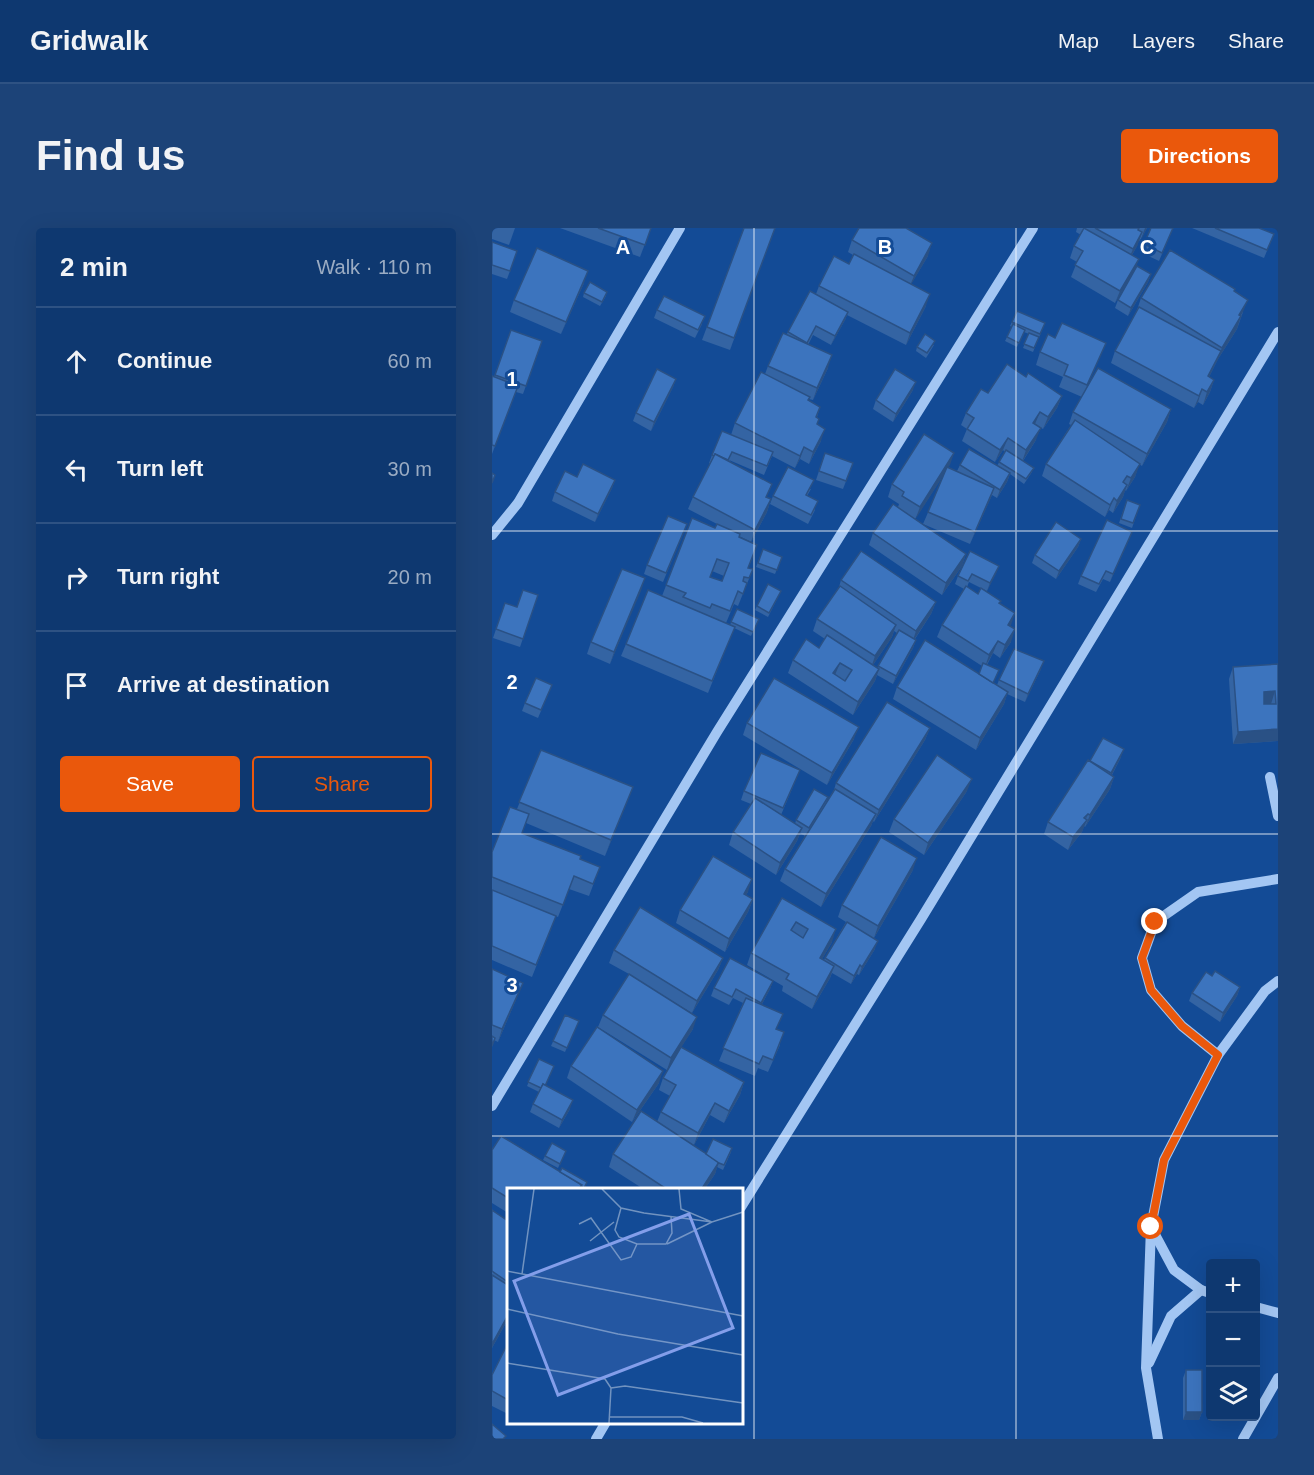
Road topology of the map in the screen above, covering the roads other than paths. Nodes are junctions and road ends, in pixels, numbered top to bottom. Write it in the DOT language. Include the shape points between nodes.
graph roads {
  1 [pos="680,228"];
  2 [pos="1033,228"];
  3 [pos="1278,332"];
  4 [pos="492,535"];
  5 [pos="1270,777"];
  6 [pos="1278,816"];
  7 [pos="1278,879"];
  8 [pos="1278,981"];
  9 [pos="1218,1055"];
  10 [pos="492,1106"];
  11 [pos="742,1205"];
  12 [pos="1151,1227"];
  13 [pos="1206,1292"];
  14 [pos="1260,1308"];
  15 [pos="1278,1313"];
  16 [pos="1146,1368"];
  17 [pos="1278,1378"];
  18 [pos="605,1424"];
  19 [pos="596,1439"];
  20 [pos="1158,1439"];
  21 [pos="1243,1439"];
  1 -- 4 [label="street" via="518,503"];
  2 -- 10 [label="street" via="717,732"];
  3 -- 11 [label="street"];
  5 -- 6 [label="street"];
  7 -- 9 [label="street" via="1198,892 1155,922 1142,958 1151,990 1182,1026"];
  8 -- 9 [label="street" via="1265,991"];
  9 -- 12 [label="street" via="1164,1160"];
  12 -- 13 [label="street" via="1174,1270"];
  12 -- 16 [label="street"];
  13 -- 16 [label="street" via="1171,1316"];
  14 -- 15 [label="street"];
  16 -- 20 [label="street"];
  17 -- 21 [label="street"];
  18 -- 19 [label="street"];
}
